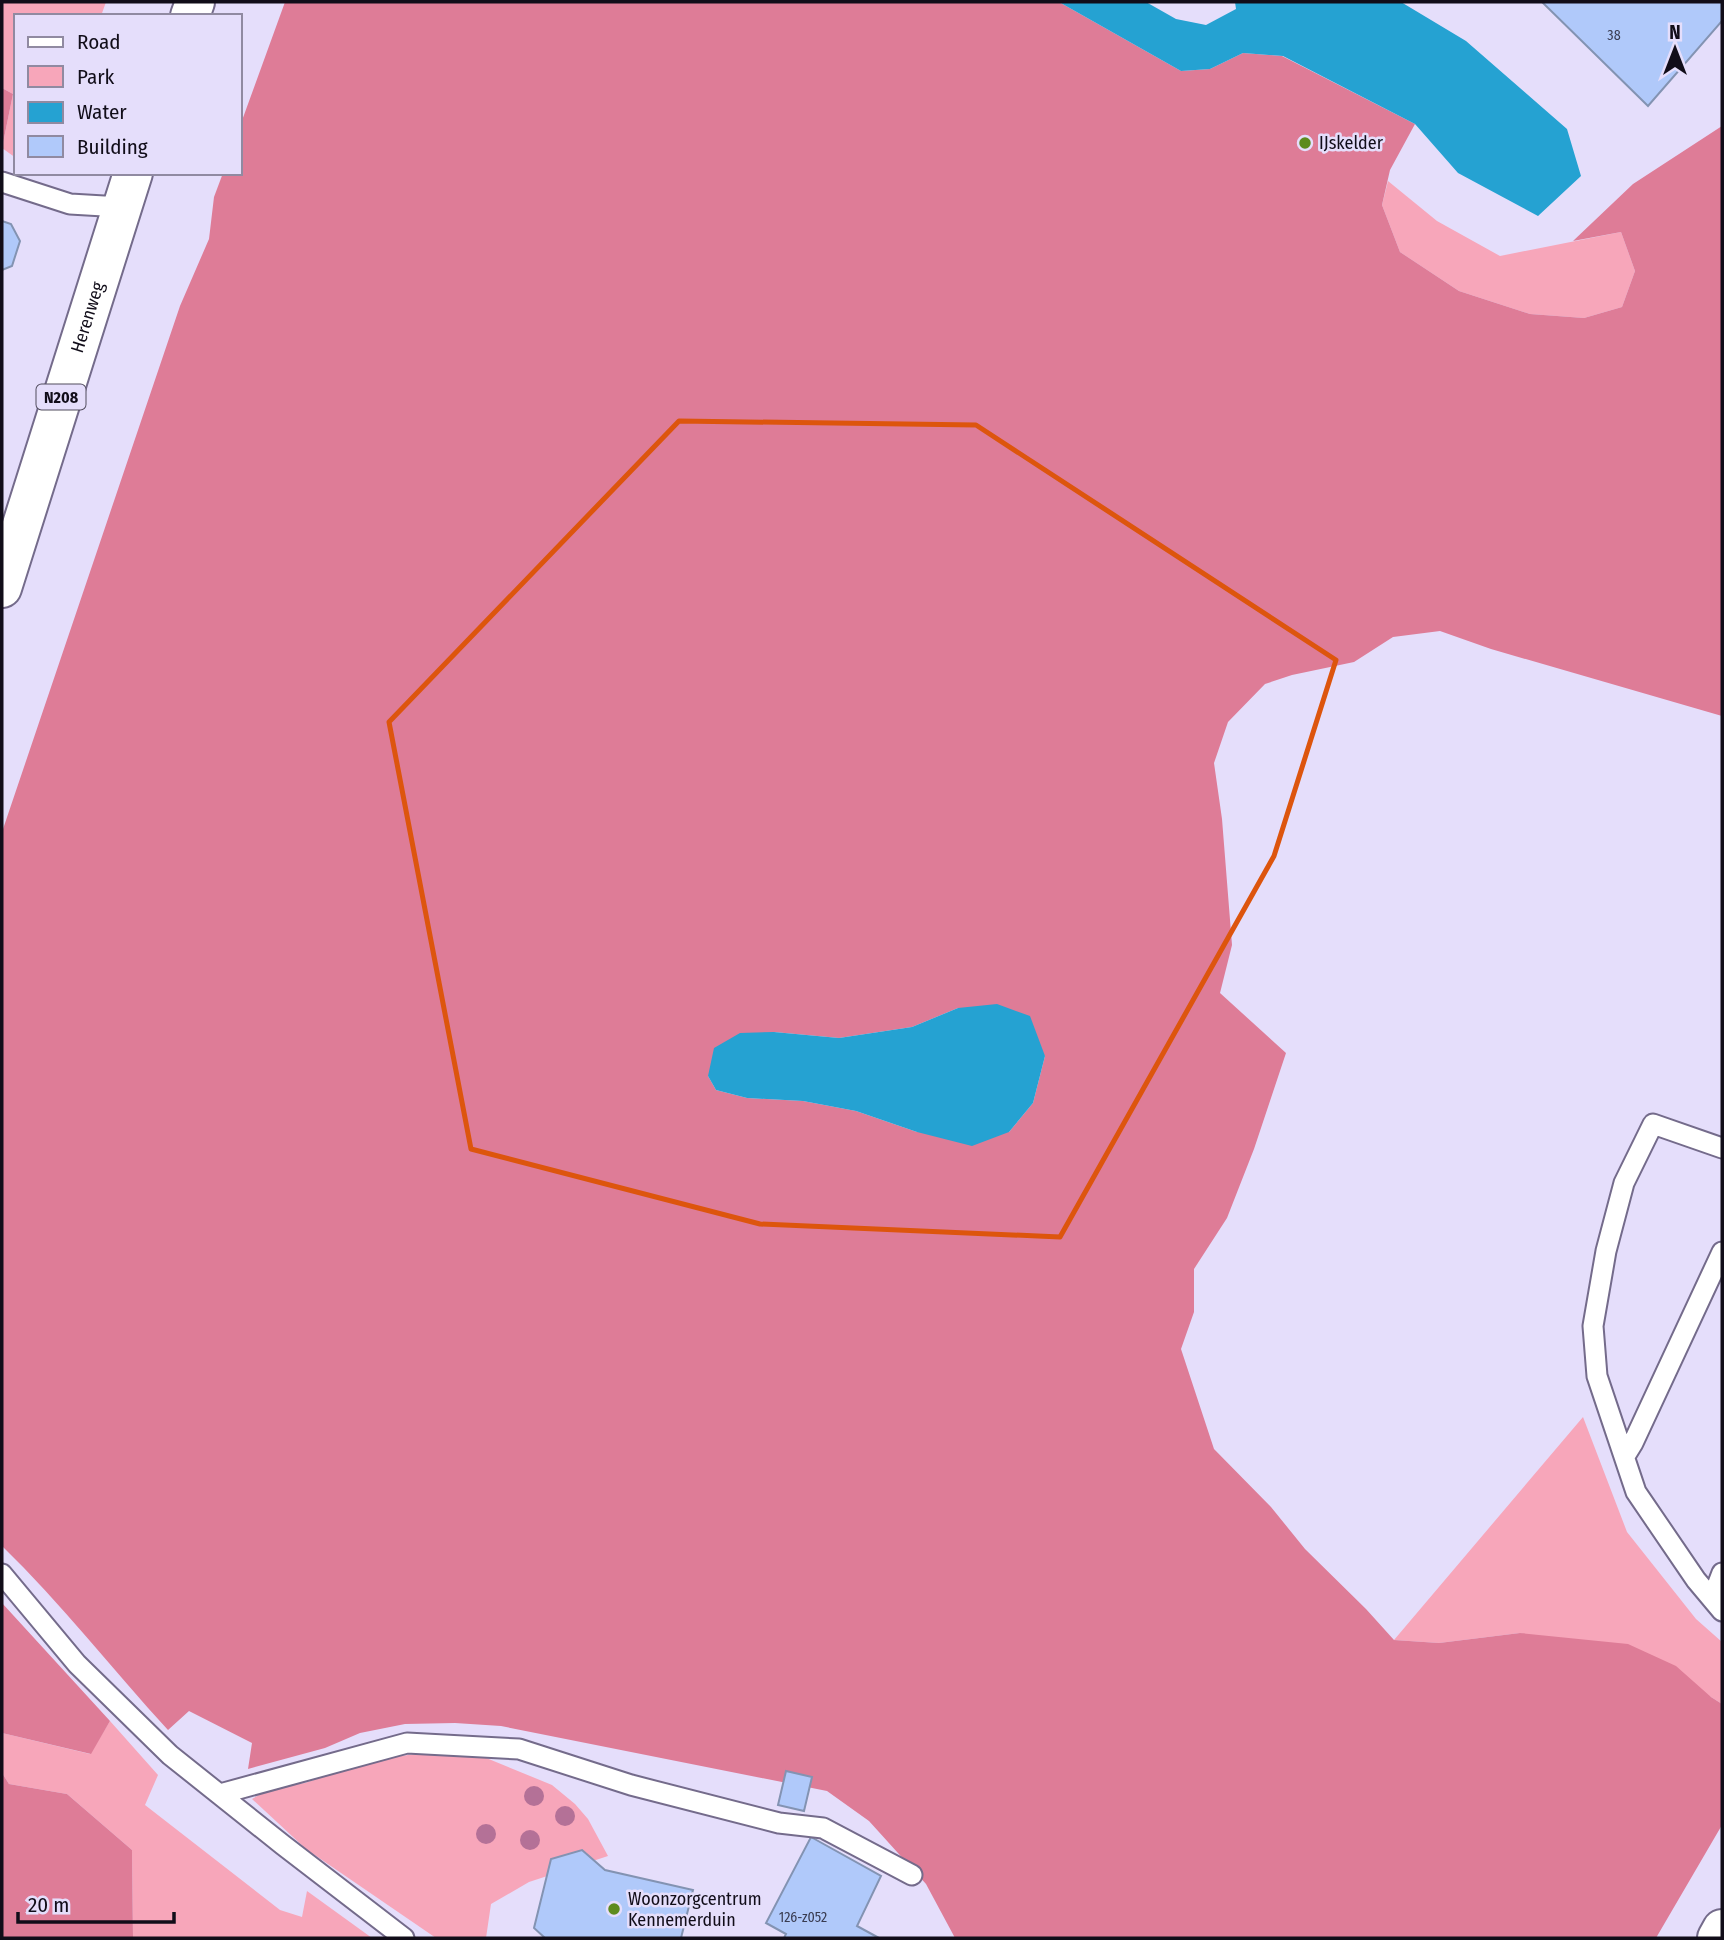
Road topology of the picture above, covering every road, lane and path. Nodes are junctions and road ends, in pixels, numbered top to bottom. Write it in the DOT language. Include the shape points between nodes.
graph roads {
  1 [pos="2,182"];
  2 [pos="127,190"];
  3 [pos="2,588"];
  4 [pos="1722,1148"];
  5 [pos="1722,1252"];
  6 [pos="1625,1456"];
  7 [pos="1722,1573"];
  8 [pos="2,1574"];
  9 [pos="1717,1605"];
  10 [pos="219,1794"];
  11 [pos="912,1875"];
  12 [pos="1722,1929"];
  13 [pos="404,1938"];
  14 [pos="1717,1938"];
  1 -- 2 [label="lane, Herenweg" via="70,204"];
  2 -- 3 [label="main road, Herenweg / N208"];
  4 -- 6 [label="lane" via="1653,1124 1624,1183 1593,1326 1597,1376"];
  5 -- 6 [label="lane"];
  6 -- 9 [label="lane" via="1636,1492"];
  7 -- 9 [label="lane"];
  8 -- 10 [label="lane" via="77,1664 170,1755"];
  10 -- 11 [label="lane" via="407,1743 519,1749 631,1785 779,1823 823,1828"];
  10 -- 13 [label="lane"];
  12 -- 14 [label="main road"];
}
